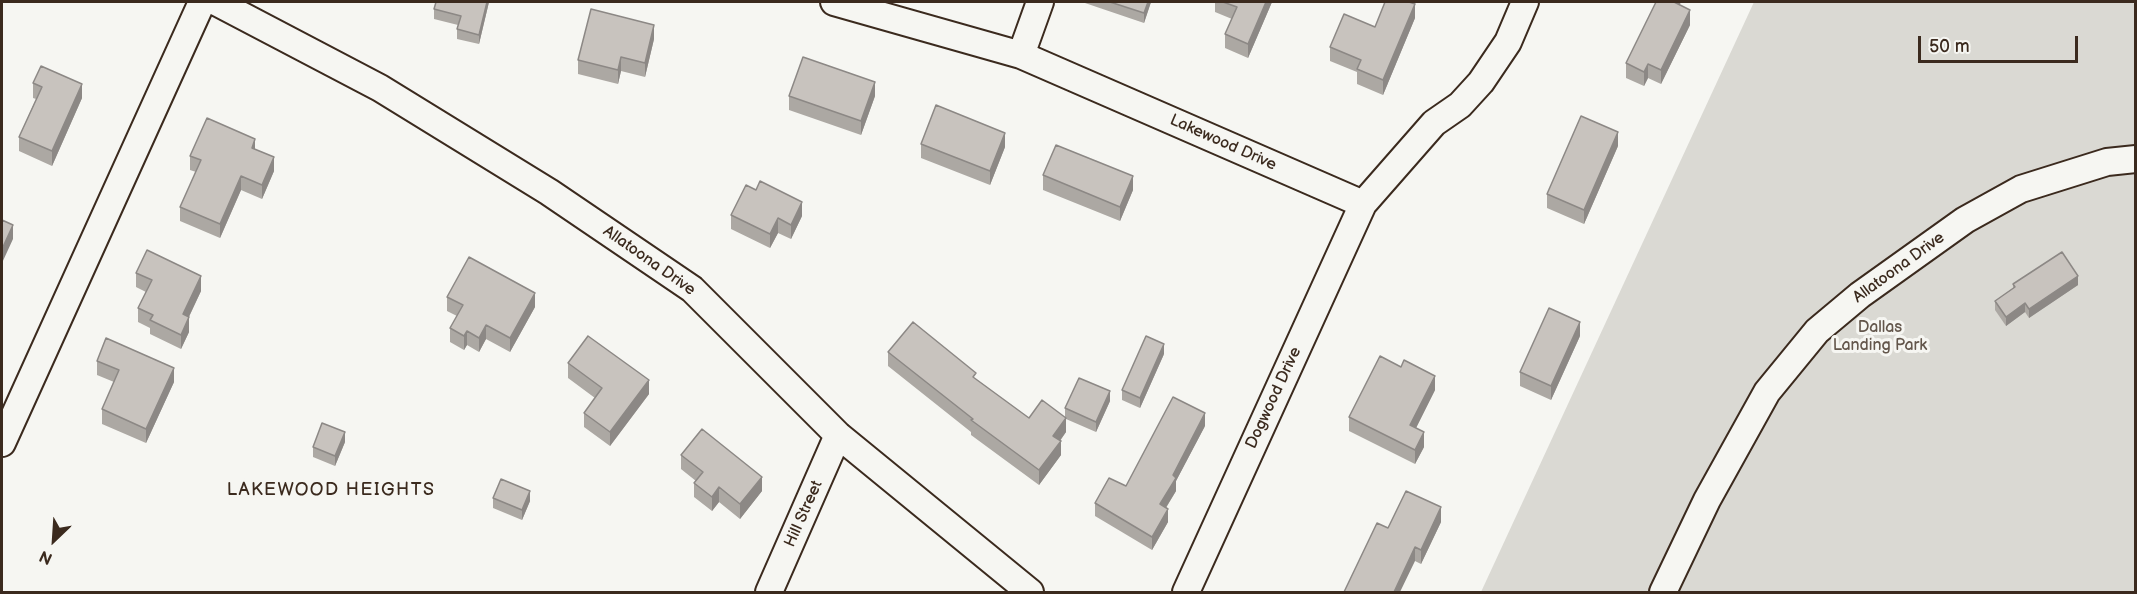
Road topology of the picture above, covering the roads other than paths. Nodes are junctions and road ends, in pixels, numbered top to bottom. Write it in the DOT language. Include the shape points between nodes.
graph roads {
  1 [pos="202,2"];
  2 [pos="216,2"];
  3 [pos="834,2"];
  4 [pos="1040,2"];
  5 [pos="1525,2"];
  6 [pos="1021,55"];
  7 [pos="2136,159"];
  8 [pos="1363,204"];
  9 [pos="838,435"];
  10 [pos="2,443"];
  11 [pos="769,592"];
  12 [pos="1030,592"];
  13 [pos="1186,592"];
  14 [pos="1663,592"];
  1 -- 10 [label="street"];
  2 -- 9 [label="street, Allatoona Drive" via="380,88 549,192 692,289"];
  3 -- 6 [label="street, Lakewood Drive"];
  4 -- 6 [label="street"];
  5 -- 8 [label="street" via="1508,42 1481,82 1460,105 1434,123"];
  6 -- 8 [label="street, Lakewood Drive"];
  7 -- 14 [label="street, Allatoona Drive" via="2107,162 2021,189 1965,220 1817,331 1767,392 1707,500"];
  8 -- 13 [label="street, Dogwood Drive"];
  9 -- 11 [label="street, Hill Street"];
  9 -- 12 [label="street, Allatoona Drive"];
}
